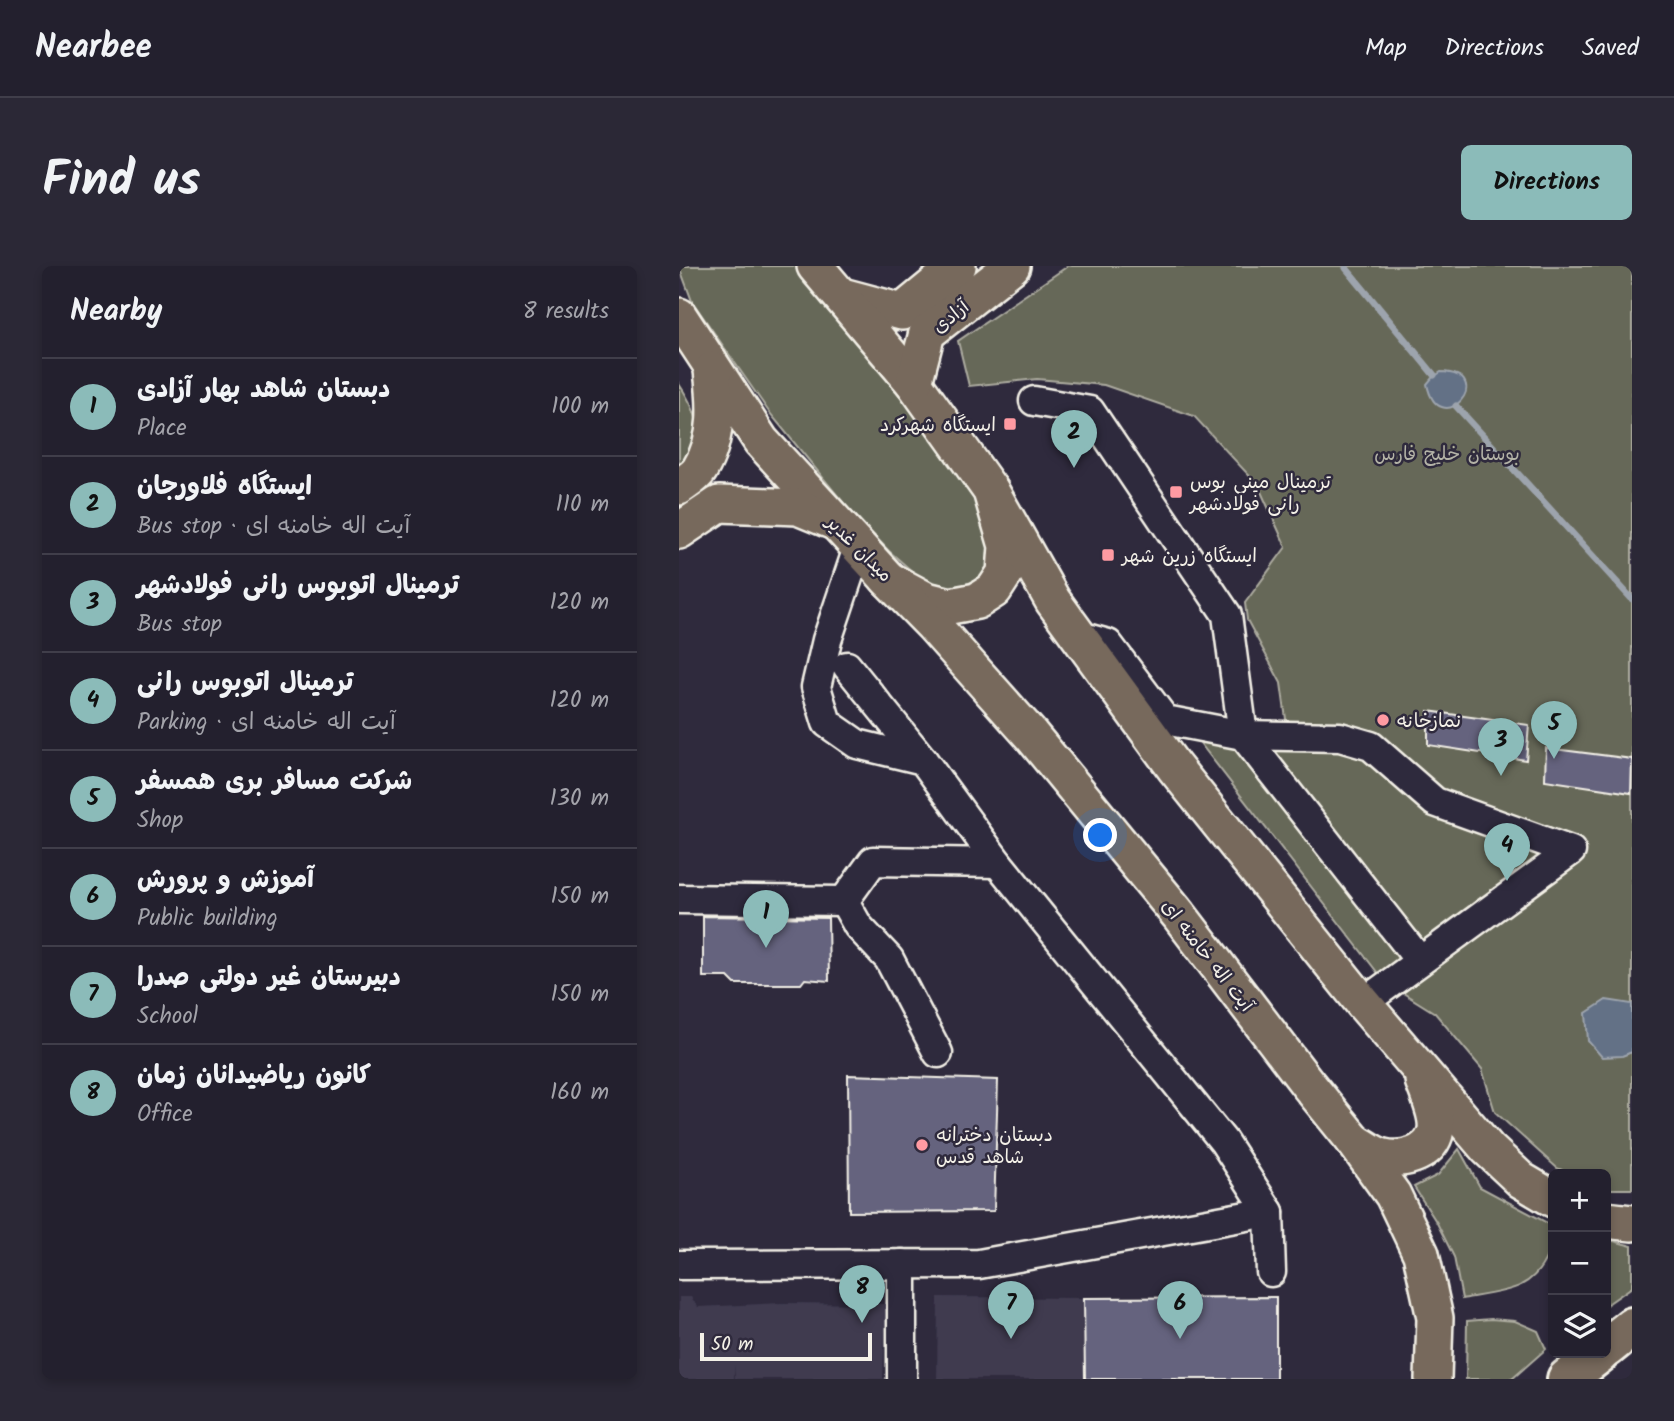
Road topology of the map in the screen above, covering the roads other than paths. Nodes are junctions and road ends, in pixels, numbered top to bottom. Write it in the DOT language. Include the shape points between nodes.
graph roads {
  1 [pos="958,266"];
  2 [pos="1012,266"];
  3 [pos="825,275"];
  4 [pos="679,316"];
  5 [pos="712,370"];
  6 [pos="914,383"];
  7 [pos="1034,401"];
  8 [pos="689,479"];
  9 [pos="991,491"];
  10 [pos="719,504"];
  11 [pos="833,521"];
  12 [pos="679,531"];
  13 [pos="858,548"];
  14 [pos="887,578"];
  15 [pos="1079,636"];
  16 [pos="847,666"];
  17 [pos="1243,735"];
  18 [pos="923,760"];
  19 [pos="998,863"];
  20 [pos="679,899"];
  21 [pos="844,901"];
  22 [pos="1420,961"];
  23 [pos="1363,1003"];
  24 [pos="938,1053"];
  25 [pos="1421,1072"];
  26 [pos="1354,1141"];
  27 [pos="1548,1196"];
  28 [pos="1269,1212"];
  29 [pos="1611,1221"];
  30 [pos="1632,1223"];
  31 [pos="902,1264"];
  32 [pos="679,1265"];
  33 [pos="1271,1272"];
  34 [pos="1632,1327"];
  35 [pos="1611,1344"];
  36 [pos="1594,1358"];
  37 [pos="902,1379"];
  38 [pos="1433,1379"];
  39 [pos="1567,1379"];
  1 -- 3 [label="main road, آزادی" via="901,312"];
  2 -- 6 [label="main road, آزادی" via="927,333"];
  3 -- 6 [label="main road, میدان غدیر"];
  4 -- 5 [label="main road, میدان غدیر"];
  5 -- 8 [label="main road" via="714,436"];
  5 -- 11 [label="main road, میدان غدیر" via="761,441"];
  6 -- 9 [label="main road, میدان غدیر"];
  7 -- 17 [label="street" via="1090,411 1227,615"];
  8 -- 10 [label="main road" via="717,471 727,488"];
  9 -- 14 [label="main road, میدان غدیر" via="1007,546 1005,573 994,590 977,601 950,606 926,600"];
  9 -- 15 [label="main road" via="1053,601"];
  10 -- 11 [label="main road" via="798,507"];
  10 -- 12 [label="main road"];
  11 -- 13 [label="main road, میدان غدیر"];
  13 -- 14 [label="main road, میدان غدیر"];
  13 -- 18 [label="street" via="816,687 827,723 857,744"];
  14 -- 26 [label="main road, آیت اله خامنه ای" via="1031,735 1179,915"];
  15 -- 17 [label="street" via="1108,644 1165,720"];
  15 -- 23 [label="main road" via="1174,767"];
  16 -- 18 [label="street"];
  17 -- 22 [label="street"];
  17 -- 22 [label="street" via="1340,737 1371,747 1435,802 1570,851"];
  18 -- 19 [label="street"];
  19 -- 21 [label="street" via="873,861"];
  19 -- 28 [label="street" via="1224,1142"];
  20 -- 21 [label="street"];
  21 -- 24 [label="street" via="858,926 889,959"];
  22 -- 23 [label="street"];
  23 -- 25 [label="main road"];
  25 -- 26 [label="main road" via="1436,1133 1425,1149 1404,1158 1381,1157"];
  25 -- 27 [label="main road" via="1488,1149 1521,1180"];
  26 -- 38 [label="main road, آیت اله خامنه ای" via="1392,1195 1421,1254 1435,1318"];
  28 -- 31 [label="street" via="979,1264"];
  28 -- 33 [label="street"];
  29 -- 30 [label="main road"];
  31 -- 32 [label="street"];
  31 -- 37 [label="street"];
  34 -- 35 [label="highway"];
  36 -- 39 [label="highway"];
}
